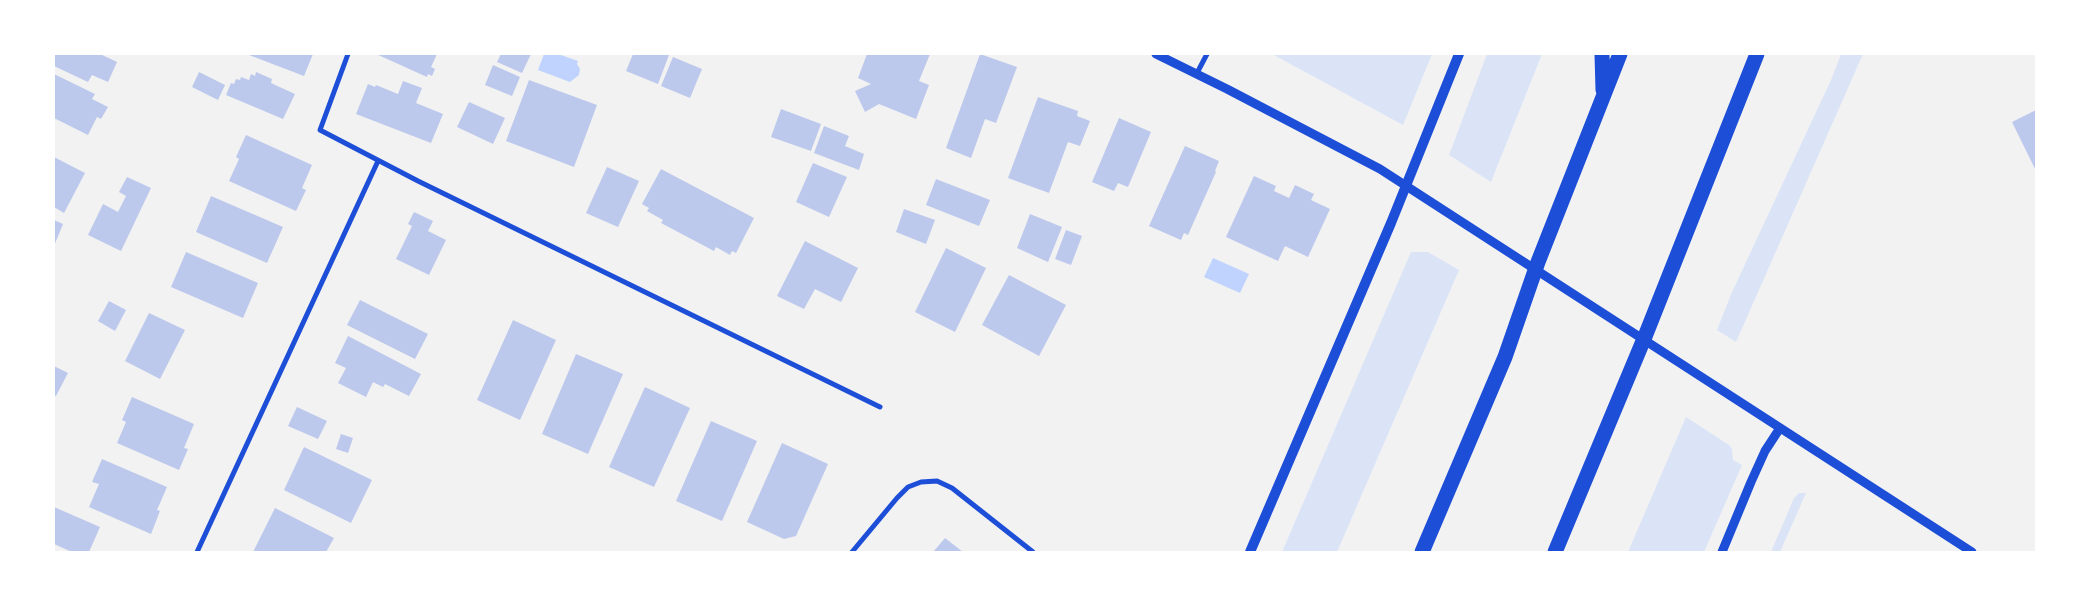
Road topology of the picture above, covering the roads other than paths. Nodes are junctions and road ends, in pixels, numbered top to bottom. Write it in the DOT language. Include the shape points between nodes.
graph roads {
  1 [pos="348,54"];
  2 [pos="1156,54"];
  3 [pos="1207,54"];
  4 [pos="1459,54"];
  5 [pos="1602,54"];
  6 [pos="1620,54"];
  7 [pos="1757,54"];
  8 [pos="1197,73"];
  9 [pos="1603,98"];
  10 [pos="378,161"];
  11 [pos="1406,185"];
  12 [pos="880,407"];
  13 [pos="1780,428"];
  14 [pos="197,552"];
  15 [pos="852,552"];
  16 [pos="1033,552"];
  17 [pos="1250,552"];
  18 [pos="1422,552"];
  19 [pos="1555,552"];
  20 [pos="1722,552"];
  21 [pos="1972,552"];
  1 -- 10 [label="street" via="320,130"];
  2 -- 8 [label="street"];
  3 -- 8 [label="street"];
  4 -- 11 [label="main road"];
  5 -- 9 [label="highway"];
  6 -- 9 [label="highway"];
  7 -- 19 [label="highway"];
  8 -- 11 [label="street"];
  9 -- 18 [label="highway" via="1538,262 1505,357"];
  10 -- 12 [label="street"];
  10 -- 14 [label="street"];
  11 -- 13 [label="street"];
  11 -- 17 [label="main road"];
  13 -- 20 [label="street" via="1765,452"];
  13 -- 21 [label="street"];
  15 -- 16 [label="street" via="908,487 937,481 952,488"];
}
